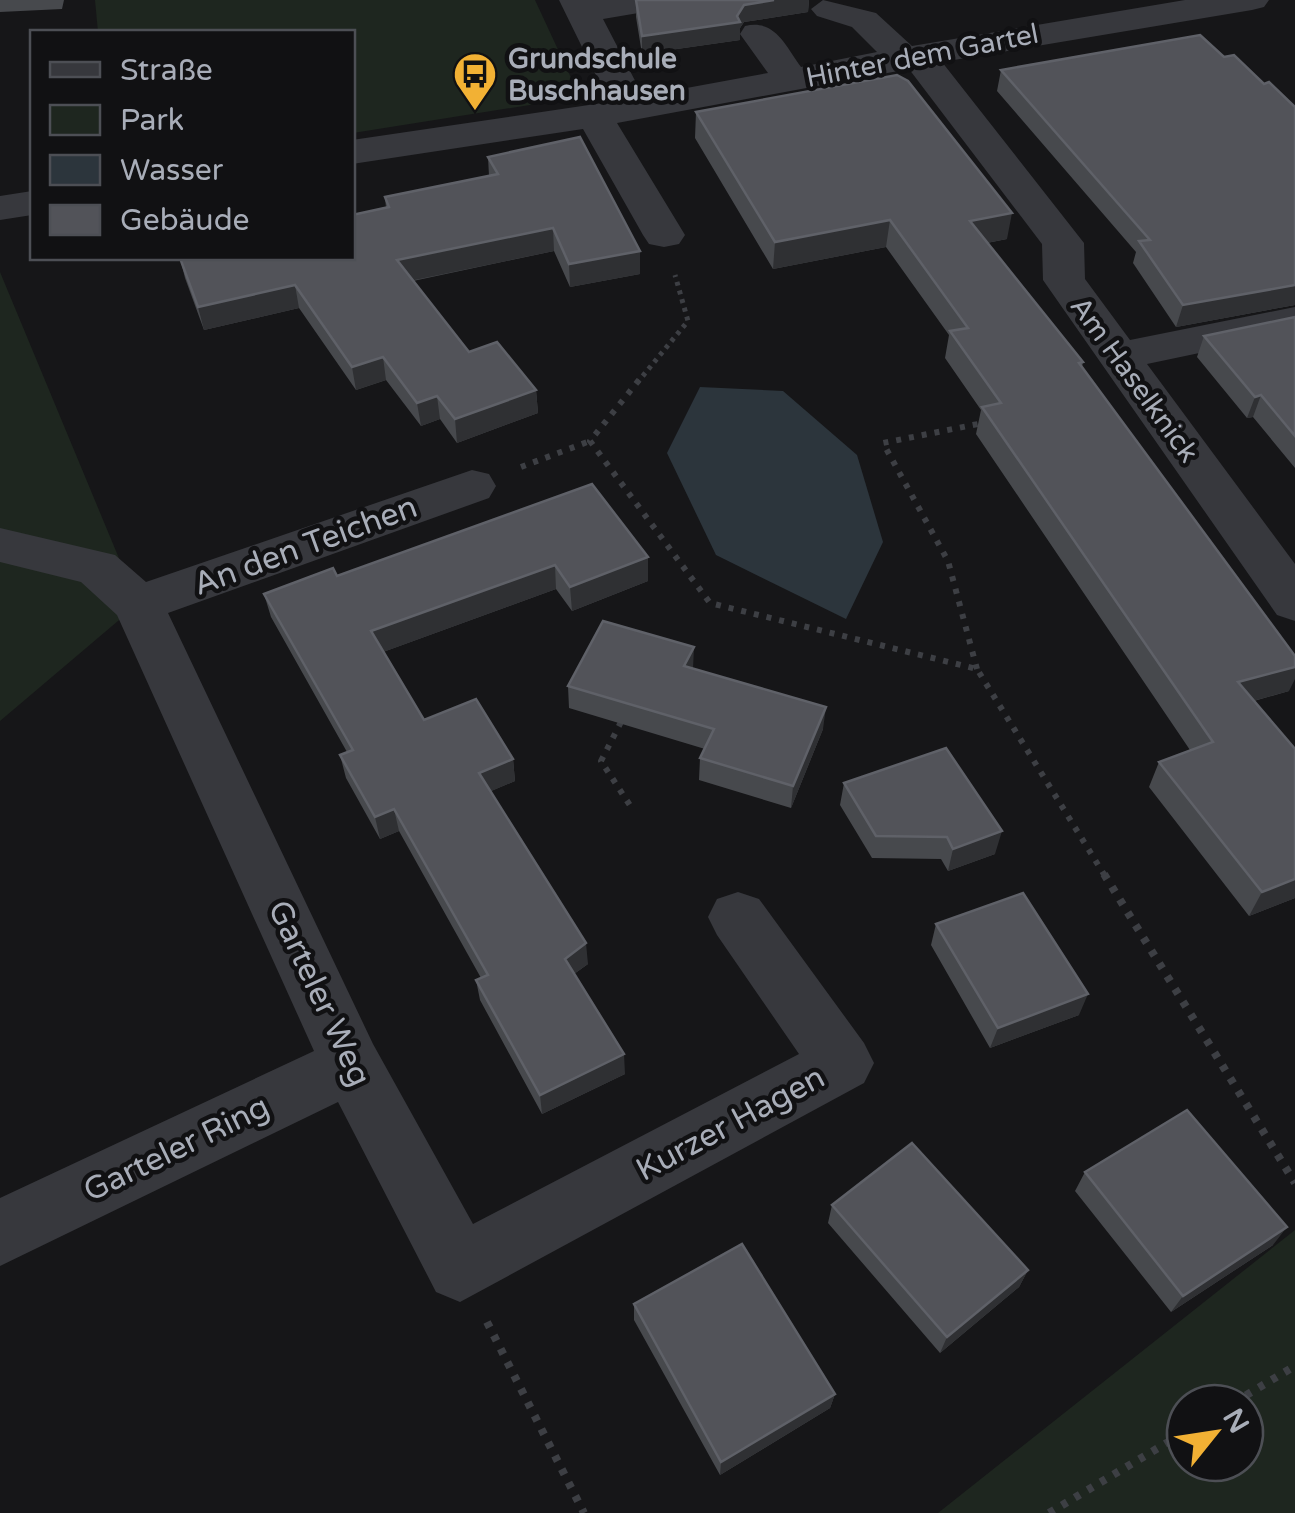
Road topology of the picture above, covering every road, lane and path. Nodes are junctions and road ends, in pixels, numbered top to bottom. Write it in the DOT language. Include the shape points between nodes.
graph roads {
  1 [pos="1252,0"];
  2 [pos="656,1"];
  3 [pos="578,6"];
  4 [pos="829,9"];
  5 [pos="758,34"];
  6 [pos="912,58"];
  7 [pos="791,79"];
  8 [pos="612,112"];
  9 [pos="355,152"];
  10 [pos="30,203"];
  11 [pos="0,208"];
  12 [pos="664,235"];
  13 [pos="1295,320"];
  14 [pos="1118,356"];
  15 [pos="992,422"];
  16 [pos="590,441"];
  17 [pos="472,486"];
  18 [pos="0,546"];
  19 [pos="1295,602"];
  20 [pos="138,604"];
  21 [pos="977,669"];
  22 [pos="620,722"];
  23 [pos="633,810"];
  24 [pos="738,917"];
  25 [pos="352,1064"];
  26 [pos="1295,1183"];
  27 [pos="0,1232"];
  28 [pos="460,1268"];
  29 [pos="1295,1366"];
  30 [pos="1265,1384"];
  31 [pos="1165,1444"];
  32 [pos="584,1513"];
  33 [pos="1050,1513"];
  1 -- 6 [label="street, Hinter dem Gartel"];
  2 -- 3 [label="street"];
  3 -- 8 [label="street"];
  4 -- 6 [label="street, Am Haselknick" via="864,20"];
  5 -- 7 [label="street"];
  6 -- 7 [label="street, Hinter dem Gartel"];
  6 -- 14 [label="street, Am Haselknick" via="1063,244 1064,280"];
  7 -- 8 [label="street, Hinter dem Gartel"];
  8 -- 9 [label="street, Hinter dem Gartel"];
  8 -- 12 [label="street"];
  10 -- 11 [label="street"];
  12 -- 16 [label="path" via="688,321"];
  13 -- 14 [label="street"];
  14 -- 19 [label="street, Am Haselknick"];
  15 -- 21 [label="path" via="883,443 948,561"];
  16 -- 17 [label="path"];
  16 -- 21 [label="path" via="710,603"];
  17 -- 20 [label="street, An den Teichen"];
  18 -- 20 [label="street, Garteler Weg" via="97,568"];
  20 -- 25 [label="street, Garteler Weg"];
  21 -- 26 [label="path"];
  22 -- 23 [label="path" via="601,762"];
  24 -- 28 [label="street, Kurzer Hagen" via="842,1063"];
  25 -- 27 [label="street, Garteler Ring"];
  25 -- 28 [label="street, Garteler Weg"];
  28 -- 32 [label="path"];
  29 -- 30 [label="path"];
  31 -- 33 [label="path"];
}
